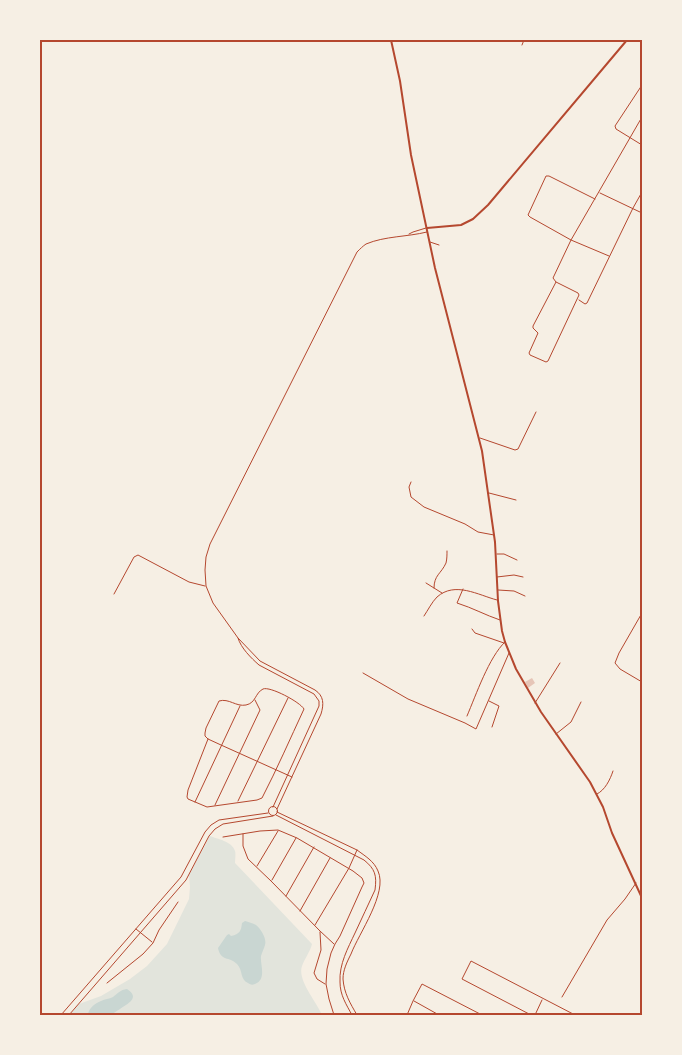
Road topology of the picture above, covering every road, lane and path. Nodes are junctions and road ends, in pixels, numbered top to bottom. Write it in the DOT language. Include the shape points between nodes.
graph roads {
  1 [pos="391,40"];
  2 [pos="524,40"];
  3 [pos="627,40"];
  4 [pos="522,45"];
  5 [pos="642,85"];
  6 [pos="642,117"];
  7 [pos="630,138"];
  8 [pos="642,144"];
  9 [pos="599,192"];
  10 [pos="642,192"];
  11 [pos="595,199"];
  12 [pos="633,208"];
  13 [pos="642,213"];
  14 [pos="427,228"];
  15 [pos="432,228"];
  16 [pos="428,232"];
  17 [pos="409,234"];
  18 [pos="571,240"];
  19 [pos="430,242"];
  20 [pos="439,245"];
  21 [pos="609,256"];
  22 [pos="556,282"];
  23 [pos="578,299"];
  24 [pos="536,412"];
  25 [pos="478,438"];
  26 [pos="411,482"];
  27 [pos="489,493"];
  28 [pos="516,500"];
  29 [pos="494,535"];
  30 [pos="447,551"];
  31 [pos="496,554"];
  32 [pos="516,560"];
  33 [pos="497,577"];
  34 [pos="523,577"];
  35 [pos="426,584"];
  36 [pos="206,586"];
  37 [pos="434,588"];
  38 [pos="463,589"];
  39 [pos="498,590"];
  40 [pos="114,594"];
  41 [pos="442,594"];
  42 [pos="525,596"];
  43 [pos="498,601"];
  44 [pos="642,613"];
  45 [pos="424,616"];
  46 [pos="500,620"];
  47 [pos="472,629"];
  48 [pos="238,638"];
  49 [pos="505,642"];
  50 [pos="509,652"];
  51 [pos="560,664"];
  52 [pos="363,673"];
  53 [pos="642,682"];
  54 [pos="288,698"];
  55 [pos="254,700"];
  56 [pos="488,701"];
  57 [pos="581,702"];
  58 [pos="535,703"];
  59 [pos="240,706"];
  60 [pos="467,716"];
  61 [pos="492,727"];
  62 [pos="556,734"];
  63 [pos="208,739"];
  64 [pos="221,745"];
  65 [pos="239,753"];
  66 [pos="257,761"];
  67 [pos="275,770"];
  68 [pos="613,771"];
  69 [pos="287,775"];
  70 [pos="292,777"];
  71 [pos="596,794"];
  72 [pos="195,802"];
  73 [pos="237,802"];
  74 [pos="215,806"];
  75 [pos="273,807"];
  76 [pos="277,809"];
  77 [pos="277,812"];
  78 [pos="268,813"];
  79 [pos="276,815"];
  80 [pos="273,816"];
  81 [pos="278,830"];
  82 [pos="243,834"];
  83 [pos="223,837"];
  84 [pos="296,838"];
  85 [pos="314,847"];
  86 [pos="356,850"];
  87 [pos="355,854"];
  88 [pos="330,858"];
  89 [pos="257,867"];
  90 [pos="349,868"];
  91 [pos="271,881"];
  92 [pos="636,883"];
  93 [pos="286,896"];
  94 [pos="642,898"];
  95 [pos="178,902"];
  96 [pos="300,911"];
  97 [pos="315,926"];
  98 [pos="136,928"];
  99 [pos="320,931"];
  100 [pos="141,932"];
  101 [pos="153,943"];
  102 [pos="335,944"];
  103 [pos="107,983"];
  104 [pos="326,984"];
  105 [pos="562,997"];
  106 [pos="542,998"];
  107 [pos="413,1001"];
  108 [pos="642,1012"];
  109 [pos="61,1015"];
  110 [pos="69,1015"];
  111 [pos="334,1015"];
  112 [pos="352,1015"];
  113 [pos="357,1015"];
  114 [pos="407,1015"];
  115 [pos="439,1015"];
  116 [pos="482,1015"];
  117 [pos="531,1015"];
  118 [pos="535,1015"];
  119 [pos="575,1015"];
  120 [pos="640,1015"];
  1 -- 14 [label="main road"];
  2 -- 4 [label="street"];
  3 -- 15 [label="main road" via="488,206 461,225"];
  5 -- 7 [label="street" via="616,126"];
  6 -- 7 [label="street"];
  7 -- 8 [label="street"];
  7 -- 9 [label="street"];
  9 -- 11 [label="street"];
  9 -- 12 [label="street"];
  10 -- 12 [label="street"];
  11 -- 18 [label="street"];
  11 -- 18 [label="street" via="546,176 528,215"];
  12 -- 13 [label="street"];
  12 -- 21 [label="street"];
  14 -- 15 [label="main road"];
  14 -- 16 [label="main road"];
  14 -- 17 [label="street"];
  15 -- 16 [label="main road"];
  16 -- 17 [label="street"];
  16 -- 19 [label="main road"];
  17 -- 36 [label="street" via="365,244 357,252 210,544 206,557"];
  18 -- 21 [label="street"];
  18 -- 22 [label="street" via="552,278"];
  19 -- 20 [label="street"];
  19 -- 25 [label="main road"];
  21 -- 23 [label="street" via="587,303"];
  22 -- 23 [label="street" via="578,293"];
  22 -- 23 [label="street" via="533,328 538,333 530,355 548,361"];
  24 -- 25 [label="street" via="518,449"];
  25 -- 27 [label="main road"];
  26 -- 29 [label="street" via="411,497 424,507 478,532"];
  27 -- 28 [label="street"];
  27 -- 29 [label="main road"];
  29 -- 31 [label="main road"];
  30 -- 37 [label="street" via="447,559 434,580"];
  31 -- 32 [label="street"];
  31 -- 33 [label="main road"];
  33 -- 34 [label="street"];
  33 -- 39 [label="main road"];
  35 -- 37 [label="street"];
  36 -- 40 [label="street" via="189,582 138,555"];
  36 -- 48 [label="street" via="213,603"];
  37 -- 41 [label="street"];
  38 -- 41 [label="street" via="456,588"];
  38 -- 43 [label="street"];
  38 -- 46 [label="street" via="457,603"];
  39 -- 42 [label="street" via="514,590"];
  39 -- 43 [label="main road"];
  41 -- 45 [label="street"];
  43 -- 46 [label="main road"];
  44 -- 53 [label="street" via="616,662 620,669"];
  46 -- 49 [label="main road"];
  47 -- 49 [label="street" via="477,634"];
  48 -- 69 [label="street" via="259,665 314,694 319,701"];
  48 -- 70 [label="street" via="260,661 319,692 323,700 321,714"];
  49 -- 50 [label="main road"];
  49 -- 60 [label="street" via="484,675"];
  50 -- 56 [label="street"];
  50 -- 58 [label="main road"];
  51 -- 58 [label="street"];
  52 -- 56 [label="street" via="408,699 476,730"];
  54 -- 55 [label="street" via="266,688"];
  54 -- 66 [label="street"];
  54 -- 67 [label="street" via="304,709"];
  55 -- 59 [label="street"];
  55 -- 65 [label="street" via="260,710"];
  56 -- 61 [label="street" via="499,706"];
  57 -- 62 [label="street" via="571,722"];
  58 -- 62 [label="main road"];
  59 -- 63 [label="street" via="219,701 205,733"];
  59 -- 64 [label="street"];
  62 -- 71 [label="main road"];
  63 -- 64 [label="street"];
  63 -- 72 [label="street" via="188,790 188,799"];
  64 -- 65 [label="street"];
  64 -- 72 [label="street"];
  65 -- 66 [label="street"];
  65 -- 74 [label="street"];
  66 -- 67 [label="street"];
  66 -- 73 [label="street"];
  67 -- 69 [label="street"];
  67 -- 73 [label="street" via="262,798"];
  68 -- 71 [label="street" via="604,788"];
  69 -- 70 [label="street"];
  69 -- 75 [label="street"];
  70 -- 76 [label="street"];
  71 -- 92 [label="main road"];
  72 -- 74 [label="street" via="207,807"];
  73 -- 74 [label="street"];
  75 -- 76 [label="street"];
  75 -- 78 [label="street"];
  76 -- 77 [label="street"];
  77 -- 79 [label="street"];
  77 -- 86 [label="street"];
  78 -- 80 [label="street"];
  78 -- 98 [label="street" via="219,820 211,825 181,877"];
  79 -- 80 [label="street"];
  79 -- 87 [label="street"];
  80 -- 100 [label="street" via="218,826 209,836 186,880"];
  81 -- 82 [label="street"];
  81 -- 84 [label="street"];
  81 -- 89 [label="street"];
  82 -- 83 [label="street"];
  82 -- 89 [label="street" via="248,859"];
  84 -- 85 [label="street"];
  84 -- 91 [label="street"];
  85 -- 88 [label="street"];
  85 -- 93 [label="street"];
  86 -- 87 [label="street"];
  86 -- 113 [label="street" via="374,864 380,881 380,892 372,912 344,969 345,993"];
  87 -- 90 [label="street"];
  87 -- 112 [label="street" via="371,866 376,881 340,974 345,1004"];
  88 -- 90 [label="street"];
  88 -- 96 [label="street"];
  89 -- 91 [label="street"];
  90 -- 97 [label="street"];
  90 -- 102 [label="street" via="364,883"];
  91 -- 93 [label="street"];
  92 -- 94 [label="main road"];
  92 -- 105 [label="street" via="607,920"];
  93 -- 96 [label="street"];
  95 -- 101 [label="street"];
  96 -- 97 [label="street"];
  97 -- 99 [label="street"];
  98 -- 100 [label="street"];
  98 -- 109 [label="street"];
  99 -- 102 [label="street"];
  99 -- 104 [label="street" via="321,950 314,973 316,979"];
  100 -- 101 [label="street"];
  100 -- 110 [label="street"];
  101 -- 103 [label="street"];
  102 -- 104 [label="street"];
  104 -- 111 [label="street"];
  106 -- 117 [label="street" via="471,961 462,979"];
  106 -- 118 [label="street"];
  106 -- 119 [label="street"];
  107 -- 114 [label="street"];
  107 -- 115 [label="street"];
  107 -- 116 [label="street" via="422,984"];
  108 -- 120 [label="street"];
}
